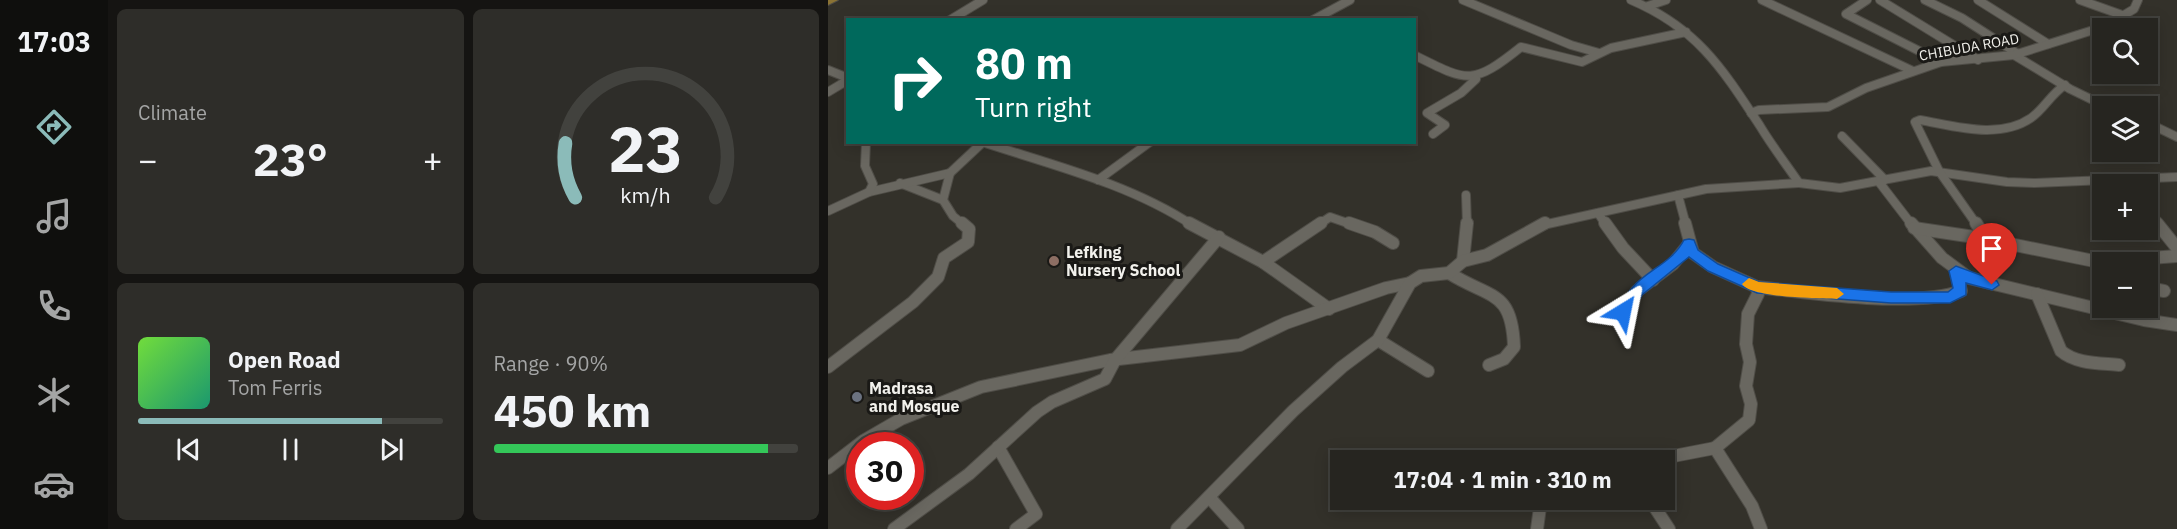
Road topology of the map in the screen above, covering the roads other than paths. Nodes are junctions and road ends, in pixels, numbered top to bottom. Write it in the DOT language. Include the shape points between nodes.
graph roads {
  1 [pos="833,0"];
  2 [pos="983,0"];
  3 [pos="1350,0"];
  4 [pos="1463,0"];
  5 [pos="1631,0"];
  6 [pos="1666,0"];
  7 [pos="1762,0"];
  8 [pos="1880,0"];
  9 [pos="1925,0"];
  10 [pos="1978,0"];
  11 [pos="2080,0"];
  12 [pos="2138,0"];
  13 [pos="1859,1"];
  14 [pos="828,2"];
  15 [pos="1648,6"];
  16 [pos="2122,15"];
  17 [pos="953,18"];
  18 [pos="1320,18"];
  19 [pos="1686,32"];
  20 [pos="2048,44"];
  21 [pos="1599,53"];
  22 [pos="2016,54"];
  23 [pos="1416,56"];
  24 [pos="1978,60"];
  25 [pos="1941,62"];
  26 [pos="828,70"];
  27 [pos="1912,71"];
  28 [pos="846,78"];
  29 [pos="1476,79"];
  30 [pos="846,80"];
  31 [pos="2065,85"];
  32 [pos="828,92"];
  33 [pos="2092,100"];
  34 [pos="1751,113"];
  35 [pos="2158,128"];
  36 [pos="1433,134"];
  37 [pos="1842,136"];
  38 [pos="2177,137"];
  39 [pos="866,144"];
  40 [pos="981,144"];
  41 [pos="985,144"];
  42 [pos="1147,144"];
  43 [pos="1939,171"];
  44 [pos="950,173"];
  45 [pos="2177,177"];
  46 [pos="2158,178"];
  47 [pos="1098,180"];
  48 [pos="1882,181"];
  49 [pos="2092,181"];
  50 [pos="900,183"];
  51 [pos="1799,183"];
  52 [pos="869,192"];
  53 [pos="1466,195"];
  54 [pos="1678,195"];
  55 [pos="943,200"];
  56 [pos="828,211"];
  57 [pos="1598,213"];
  58 [pos="2158,224"];
  59 [pos="1914,228"];
  60 [pos="1219,237"];
  61 [pos="1986,239"];
  62 [pos="1393,243"];
  63 [pos="1689,244"];
  64 [pos="2177,248"];
  65 [pos="2177,256"];
  66 [pos="2083,260"];
  67 [pos="1463,261"];
  68 [pos="1263,262"];
  69 [pos="2092,264"];
  70 [pos="1956,271"];
  71 [pos="1449,273"];
  72 [pos="1653,280"];
  73 [pos="1410,283"];
  74 [pos="1757,287"];
  75 [pos="2158,290"];
  76 [pos="2164,291"];
  77 [pos="2037,294"];
  78 [pos="1329,309"];
  79 [pos="1623,312"];
  80 [pos="2177,325"];
  81 [pos="1378,340"];
  82 [pos="1115,360"];
  83 [pos="1489,365"];
  84 [pos="2119,365"];
  85 [pos="828,367"];
  86 [pos="1428,371"];
  87 [pos="998,447"];
  88 [pos="1715,448"];
  89 [pos="1675,456"];
  90 [pos="828,468"];
  91 [pos="1209,498"];
  92 [pos="1540,510"];
  93 [pos="1657,510"];
  94 [pos="894,529"];
  95 [pos="1016,529"];
  96 [pos="1177,529"];
  97 [pos="1238,529"];
  98 [pos="1537,529"];
  99 [pos="1669,529"];
  100 [pos="1761,529"];
  1 -- 14 [label="main road"];
  2 -- 17 [label="street"];
  3 -- 18 [label="street" via="1331,15"];
  4 -- 21 [label="street"];
  5 -- 15 [label="street"];
  6 -- 15 [label="street"];
  7 -- 27 [label="street"];
  8 -- 24 [label="street"];
  9 -- 22 [label="street" via="1962,18"];
  10 -- 20 [label="street"];
  11 -- 16 [label="street"];
  12 -- 16 [label="street, CHIBUDA ROAD" via="2134,9"];
  13 -- 25 [label="street" via="1846,14"];
  15 -- 19 [label="street"];
  16 -- 20 [label="street, CHIBUDA ROAD" via="2098,30"];
  19 -- 21 [label="street"];
  19 -- 34 [label="street" via="1721,64"];
  20 -- 22 [label="street, CHIBUDA ROAD"];
  21 -- 29 [label="street" via="1582,62 1521,47 1497,68"];
  22 -- 24 [label="street, CHIBUDA ROAD"];
  22 -- 31 [label="street"];
  23 -- 29 [label="street" via="1461,77"];
  24 -- 25 [label="street, CHIBUDA ROAD"];
  25 -- 27 [label="street, CHIBUDA ROAD"];
  26 -- 28 [label="street"];
  27 -- 34 [label="street, CHIBUDA ROAD" via="1828,107"];
  29 -- 36 [label="street" via="1427,113 1445,126"];
  30 -- 32 [label="street"];
  31 -- 33 [label="street"];
  31 -- 43 [label="street" via="2032,118 2020,124 1993,128 1916,120 1917,130"];
  34 -- 51 [label="street"];
  35 -- 38 [label="street"];
  37 -- 48 [label="street"];
  39 -- 52 [label="street" via="865,166 873,184"];
  40 -- 44 [label="street"];
  41 -- 47 [label="street"];
  42 -- 47 [label="street"];
  43 -- 48 [label="street"];
  43 -- 49 [label="street" via="2007,182"];
  43 -- 61 [label="street"];
  44 -- 50 [label="street"];
  44 -- 55 [label="street"];
  45 -- 46 [label="street"];
  47 -- 60 [label="street"];
  48 -- 51 [label="street" via="1840,188"];
  48 -- 59 [label="street"];
  50 -- 52 [label="street"];
  50 -- 55 [label="street"];
  51 -- 54 [label="street" via="1706,189"];
  52 -- 56 [label="street"];
  53 -- 67 [label="street"];
  54 -- 57 [label="street"];
  54 -- 63 [label="street"];
  55 -- 85 [label="street" via="953,216 969,229 968,243 944,258 938,277 913,302"];
  57 -- 67 [label="street" via="1546,223 1487,255"];
  57 -- 72 [label="street"];
  58 -- 64 [label="street"];
  59 -- 61 [label="street"];
  59 -- 70 [label="street"];
  60 -- 68 [label="street"];
  60 -- 82 [label="street"];
  61 -- 66 [label="street"];
  62 -- 68 [label="street" via="1375,232 1330,217"];
  63 -- 72 [label="street"];
  63 -- 74 [label="street" via="1693,253 1713,267"];
  65 -- 66 [label="street"];
  66 -- 69 [label="street"];
  67 -- 71 [label="street"];
  68 -- 78 [label="street"];
  70 -- 74 [label="street" via="1961,291 1950,297 1891,298"];
  70 -- 77 [label="street" via="1978,282"];
  71 -- 73 [label="street" via="1421,276"];
  71 -- 83 [label="street" via="1500,298 1510,310 1514,347 1504,359"];
  72 -- 79 [label="street" via="1637,291"];
  73 -- 78 [label="street" via="1385,286"];
  73 -- 81 [label="street"];
  74 -- 88 [label="street" via="1758,294 1748,314 1746,344 1750,362 1746,386 1751,404 1749,420"];
  75 -- 76 [label="street"];
  77 -- 80 [label="street"];
  77 -- 84 [label="street" via="2061,351 2068,357"];
  78 -- 82 [label="street" via="1297,319 1248,343"];
  81 -- 86 [label="street"];
  81 -- 91 [label="street" via="1293,411"];
  82 -- 87 [label="street" via="1105,379 1052,402"];
  82 -- 90 [label="street" via="1027,375 941,400 878,430"];
  87 -- 94 [label="street" via="969,474"];
  87 -- 95 [label="street" via="1036,514"];
  88 -- 89 [label="street"];
  88 -- 100 [label="street" via="1752,506"];
  91 -- 96 [label="street"];
  91 -- 97 [label="street"];
  92 -- 98 [label="street"];
  93 -- 99 [label="street"];
}
